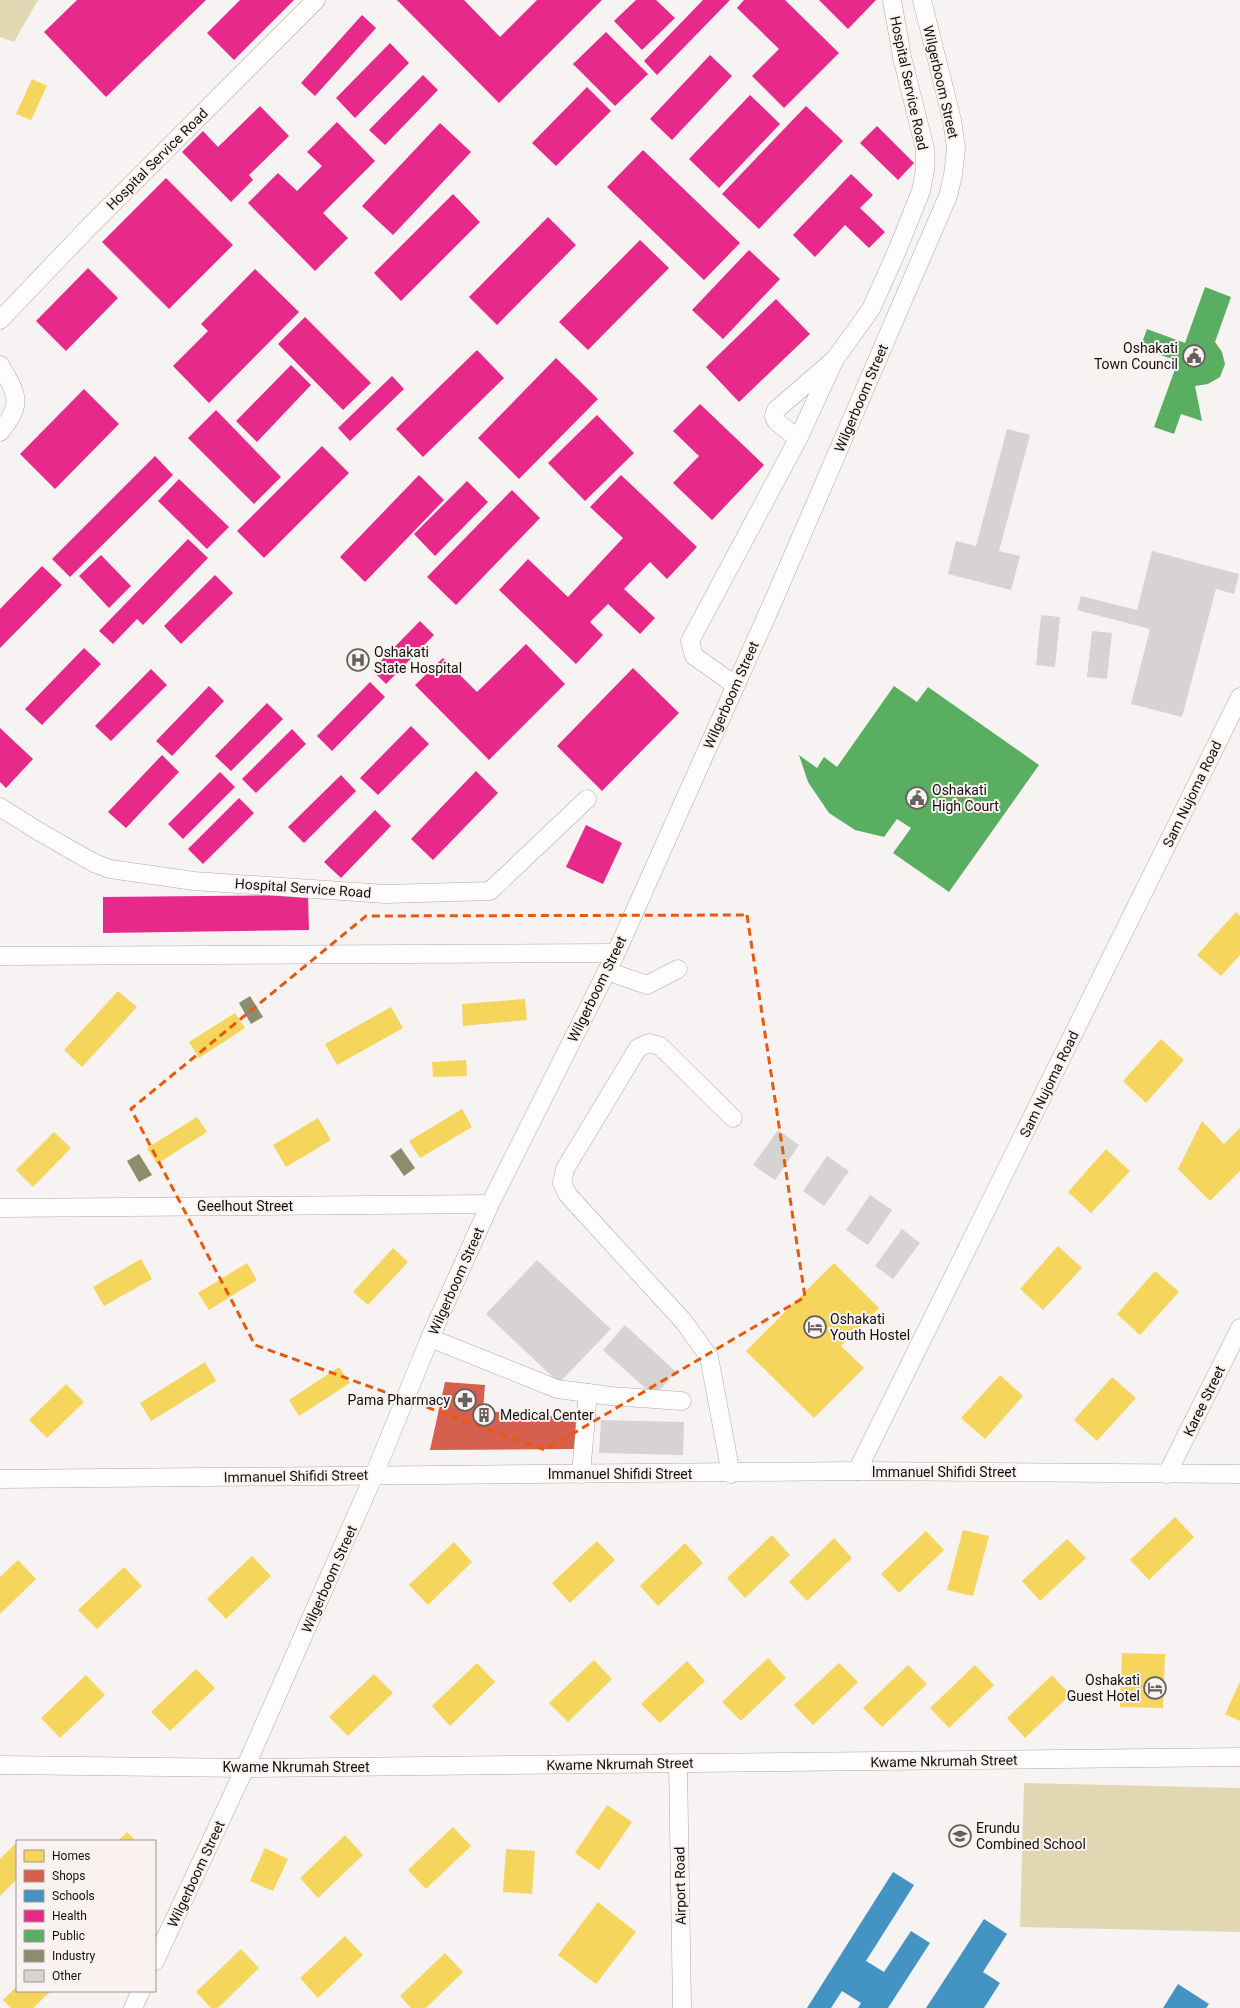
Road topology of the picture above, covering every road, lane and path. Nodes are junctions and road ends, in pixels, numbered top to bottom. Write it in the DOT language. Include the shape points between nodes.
graph roads {
  1 [pos="316,0"];
  2 [pos="892,0"];
  3 [pos="922,0"];
  4 [pos="0,320"];
  5 [pos="835,359"];
  6 [pos="0,365"];
  7 [pos="0,432"];
  8 [pos="798,439"];
  9 [pos="736,685"];
  10 [pos="1240,697"];
  11 [pos="587,799"];
  12 [pos="0,807"];
  13 [pos="616,953"];
  14 [pos="0,956"];
  15 [pos="678,969"];
  16 [pos="607,971"];
  17 [pos="733,1118"];
  18 [pos="490,1204"];
  19 [pos="0,1208"];
  20 [pos="1240,1328"];
  21 [pos="430,1338"];
  22 [pos="588,1393"];
  23 [pos="682,1401"];
  24 [pos="857,1471"];
  25 [pos="581,1474"];
  26 [pos="731,1474"];
  27 [pos="1167,1474"];
  28 [pos="1240,1474"];
  29 [pos="374,1475"];
  30 [pos="0,1479"];
  31 [pos="1240,1757"];
  32 [pos="678,1764"];
  33 [pos="0,1765"];
  34 [pos="245,1768"];
  35 [pos="156,1960"];
  36 [pos="141,1992"];
  37 [pos="133,2008"];
  38 [pos="682,2008"];
  1 -- 4 [label="street, Hospital Service Road" via="90,226"];
  2 -- 5 [label="street, Hospital Service Road" via="902,57 925,149 925,170 919,197 871,309"];
  3 -- 9 [label="street, Wilgerboom Street" via="952,120 956,148 948,196"];
  5 -- 8 [label="street, Hospital Service Road"];
  5 -- 8 [label="street, Hospital Service Road" via="776,410 776,420"];
  6 -- 7 [label="street" via="17,402 10,420"];
  8 -- 9 [label="street" via="690,641 694,656"];
  9 -- 13 [label="street, Wilgerboom Street"];
  10 -- 24 [label="street, Sam Nujoma Road"];
  11 -- 12 [label="street, Hospital Service Road" via="490,891 386,894 194,881 110,869 44,835"];
  13 -- 14 [label="street"];
  13 -- 16 [label="street, Wilgerboom Street"];
  15 -- 16 [label="street" via="647,985"];
  16 -- 18 [label="street, Wilgerboom Street"];
  17 -- 26 [label="street" via="660,1046 649,1043 638,1048 565,1169 562,1183 568,1195 684,1322 710,1357"];
  18 -- 19 [label="street, Geelhout Street"];
  18 -- 21 [label="street, Wilgerboom Street"];
  20 -- 27 [label="street, Karee Street"];
  21 -- 22 [label="street" via="557,1389"];
  21 -- 29 [label="street, Wilgerboom Street"];
  22 -- 23 [label="street"];
  22 -- 25 [label="street"];
  24 -- 26 [label="street, Immanuel Shifidi Street"];
  24 -- 27 [label="street, Immanuel Shifidi Street"];
  25 -- 26 [label="street, Immanuel Shifidi Street"];
  25 -- 29 [label="street, Immanuel Shifidi Street"];
  27 -- 28 [label="street, Immanuel Shifidi Street"];
  29 -- 30 [label="street, Immanuel Shifidi Street"];
  29 -- 34 [label="street, Wilgerboom Street"];
  31 -- 32 [label="street, Kwame Nkrumah Street"];
  32 -- 34 [label="street, Kwame Nkrumah Street"];
  32 -- 38 [label="street, Airport Road"];
  33 -- 34 [label="street, Kwame Nkrumah Street"];
  34 -- 35 [label="street, Wilgerboom Street"];
  36 -- 37 [label="street"];
}
